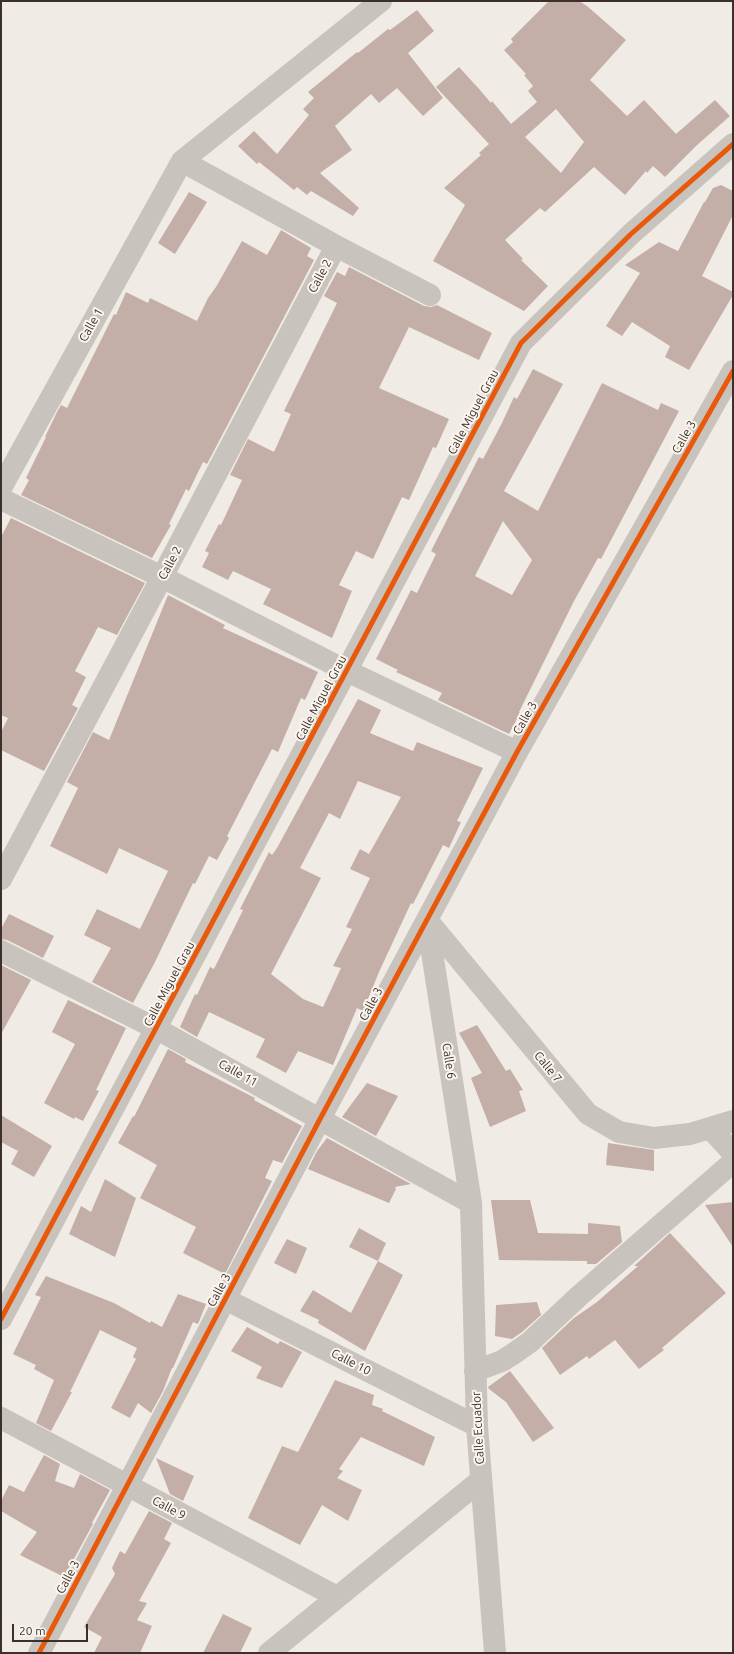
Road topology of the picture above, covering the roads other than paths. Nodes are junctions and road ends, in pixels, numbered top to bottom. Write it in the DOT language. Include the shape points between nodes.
graph roads {
  1 [pos="381,1"];
  2 [pos="733,144"];
  3 [pos="182,161"];
  4 [pos="336,246"];
  5 [pos="430,295"];
  6 [pos="733,371"];
  7 [pos="1,488"];
  8 [pos="1,499"];
  9 [pos="162,577"];
  10 [pos="347,671"];
  11 [pos="517,752"];
  12 [pos="1,879"];
  13 [pos="427,920"];
  14 [pos="1,951"];
  15 [pos="157,1028"];
  16 [pos="320,1119"];
  17 [pos="733,1121"];
  18 [pos="710,1128"];
  19 [pos="733,1153"];
  20 [pos="733,1162"];
  21 [pos="470,1203"];
  22 [pos="225,1299"];
  23 [pos="1,1319"];
  24 [pos="475,1370"];
  25 [pos="1,1418"];
  26 [pos="477,1426"];
  27 [pos="481,1480"];
  28 [pos="127,1486"];
  29 [pos="336,1597"];
  30 [pos="39,1653"];
  31 [pos="269,1653"];
  32 [pos="495,1653"];
  1 -- 3 [label="street"];
  2 -- 10 [label="street, Calle Miguel Grau" via="631,234 521,343"];
  3 -- 4 [label="street"];
  3 -- 7 [label="street, Calle 1"];
  4 -- 5 [label="street"];
  4 -- 9 [label="street, Calle 2"];
  6 -- 11 [label="street, Calle 3"];
  8 -- 9 [label="street"];
  9 -- 10 [label="street"];
  9 -- 12 [label="street, Calle 2"];
  10 -- 11 [label="street"];
  10 -- 15 [label="street, Calle Miguel Grau"];
  11 -- 13 [label="street, Calle 3"];
  13 -- 16 [label="street, Calle 3"];
  13 -- 18 [label="street, Calle 7" via="588,1114 619,1132 654,1138 690,1134"];
  13 -- 21 [label="street, Calle 6"];
  14 -- 15 [label="street, Calle 11"];
  15 -- 16 [label="street, Calle 11"];
  15 -- 23 [label="street, Calle Miguel Grau"];
  16 -- 21 [label="street, Calle 11"];
  16 -- 22 [label="street, Calle 3"];
  17 -- 18 [label="street, Calle 7"];
  18 -- 19 [label="street"];
  20 -- 24 [label="street" via="530,1342 502,1361"];
  21 -- 24 [label="street, Calle Ecuador"];
  22 -- 26 [label="street, Calle 10"];
  22 -- 28 [label="street, Calle 3"];
  24 -- 26 [label="street, Calle Ecuador"];
  25 -- 28 [label="street, Calle 9"];
  26 -- 27 [label="street, Calle Ecuador"];
  27 -- 29 [label="street"];
  27 -- 32 [label="street, Calle Ecuador"];
  28 -- 29 [label="street, Calle 9"];
  28 -- 30 [label="street, Calle 3"];
  29 -- 31 [label="street"];
}
